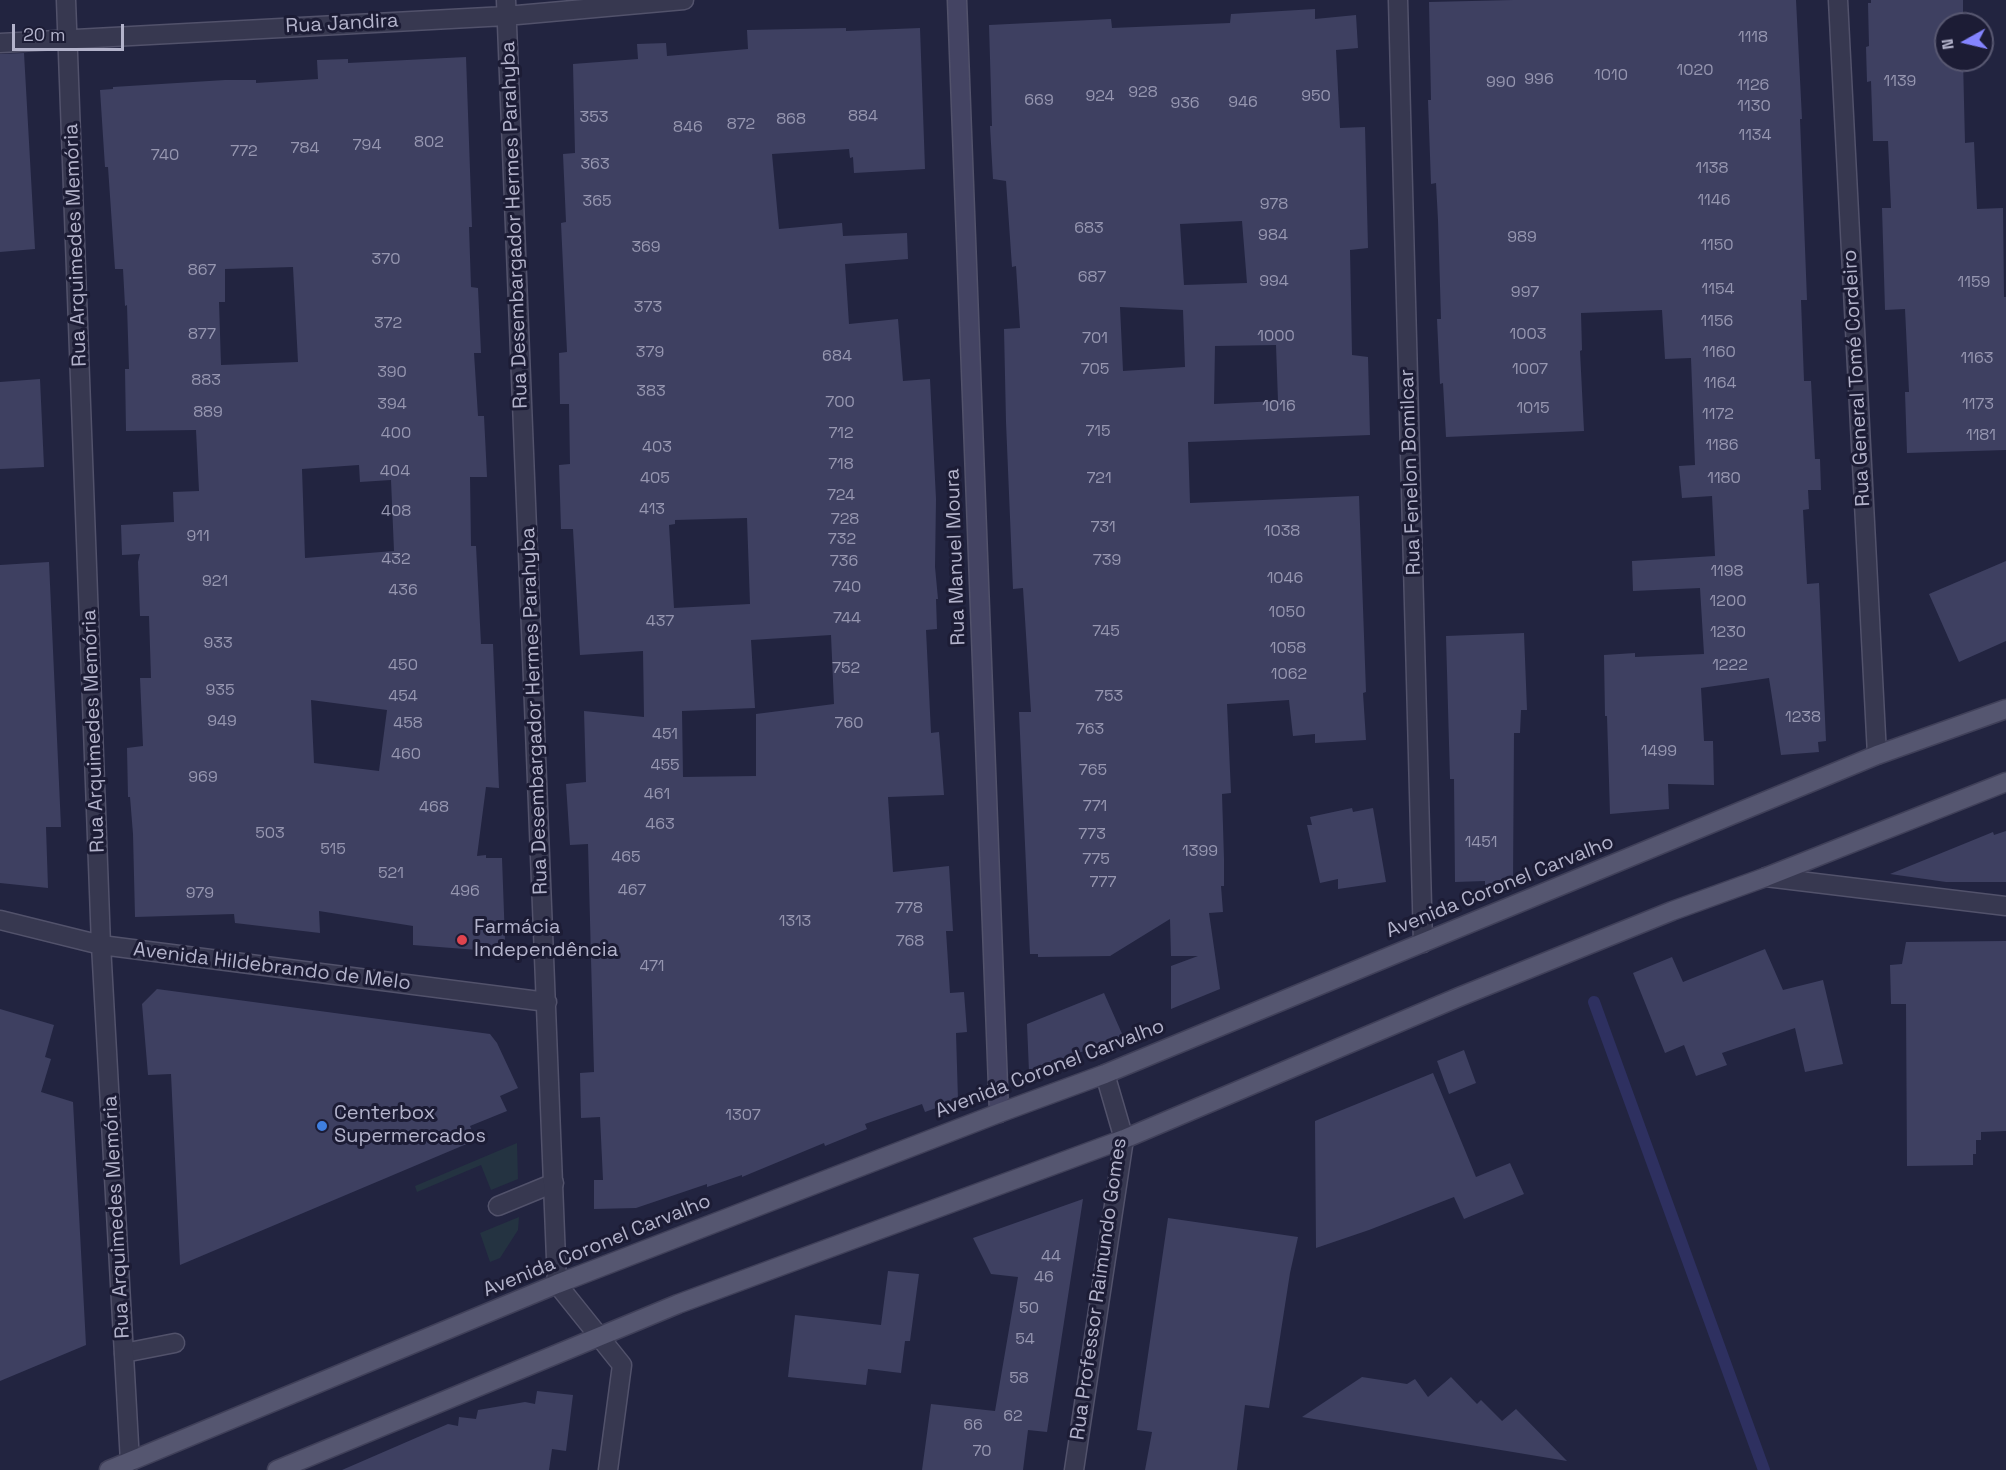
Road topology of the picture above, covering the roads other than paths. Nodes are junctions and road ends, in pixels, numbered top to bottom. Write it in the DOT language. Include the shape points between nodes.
graph roads {
  1 [pos="66,0"];
  2 [pos="684,0"];
  3 [pos="957,0"];
  4 [pos="1398,0"];
  5 [pos="1838,0"];
  6 [pos="506,8"];
  7 [pos="68,39"];
  8 [pos="0,43"];
  9 [pos="2006,709"];
  10 [pos="1877,755"];
  11 [pos="2006,782"];
  12 [pos="1766,877"];
  13 [pos="2006,906"];
  14 [pos="0,920"];
  15 [pos="1423,943"];
  16 [pos="101,945"];
  17 [pos="547,1002"];
  18 [pos="1105,1074"];
  19 [pos="999,1113"];
  20 [pos="1124,1139"];
  21 [pos="554,1183"];
  22 [pos="498,1206"];
  23 [pos="557,1284"];
  24 [pos="598,1336"];
  25 [pos="176,1343"];
  26 [pos="124,1353"];
  27 [pos="130,1462"];
  28 [pos="109,1470"];
  29 [pos="277,1470"];
  30 [pos="608,1470"];
  31 [pos="1074,1470"];
  1 -- 7 [label="street, Rua Arquimedes Memória"];
  2 -- 6 [label="street, Rua Jandira"];
  3 -- 19 [label="street, Rua Manuel Moura"];
  4 -- 15 [label="street, Rua Fenelon Bomilcar"];
  5 -- 10 [label="street, Rua General Tomé Cordeiro"];
  6 -- 7 [label="street, Rua Jandira"];
  6 -- 17 [label="street, Rua Desembargador Hermes Parahyba"];
  7 -- 8 [label="street, Rua Jandira"];
  7 -- 16 [label="street, Rua Arquimedes Memória"];
  9 -- 10 [label="main road, Avenida Coronel Carvalho"];
  10 -- 15 [label="main road, Avenida Coronel Carvalho"];
  11 -- 12 [label="main road"];
  12 -- 13 [label="street"];
  12 -- 20 [label="main road" via="1459,997"];
  14 -- 16 [label="street, Avenida Hildebrando de Melo"];
  15 -- 18 [label="main road, Avenida Coronel Carvalho"];
  16 -- 17 [label="street, Avenida Hildebrando de Melo"];
  16 -- 26 [label="street, Rua Arquimedes Memória"];
  17 -- 21 [label="street, Rua Desembargador Hermes Parahyba"];
  18 -- 19 [label="main road, Avenida Coronel Carvalho"];
  18 -- 20 [label="street, Rua Professor Raimundo Gomes"];
  19 -- 23 [label="main road, Avenida Coronel Carvalho"];
  20 -- 24 [label="main road"];
  20 -- 31 [label="street, Rua Professor Raimundo Gomes"];
  21 -- 22 [label="street"];
  21 -- 23 [label="street, Rua Desembargador Hermes Parahyba"];
  23 -- 24 [label="street"];
  23 -- 27 [label="main road, Avenida Coronel Carvalho"];
  24 -- 29 [label="main road"];
  24 -- 30 [label="street" via="622,1365"];
  25 -- 26 [label="street"];
  26 -- 27 [label="street, Rua Arquimedes Memória"];
  27 -- 28 [label="main road, Avenida Coronel Carvalho"];
}
